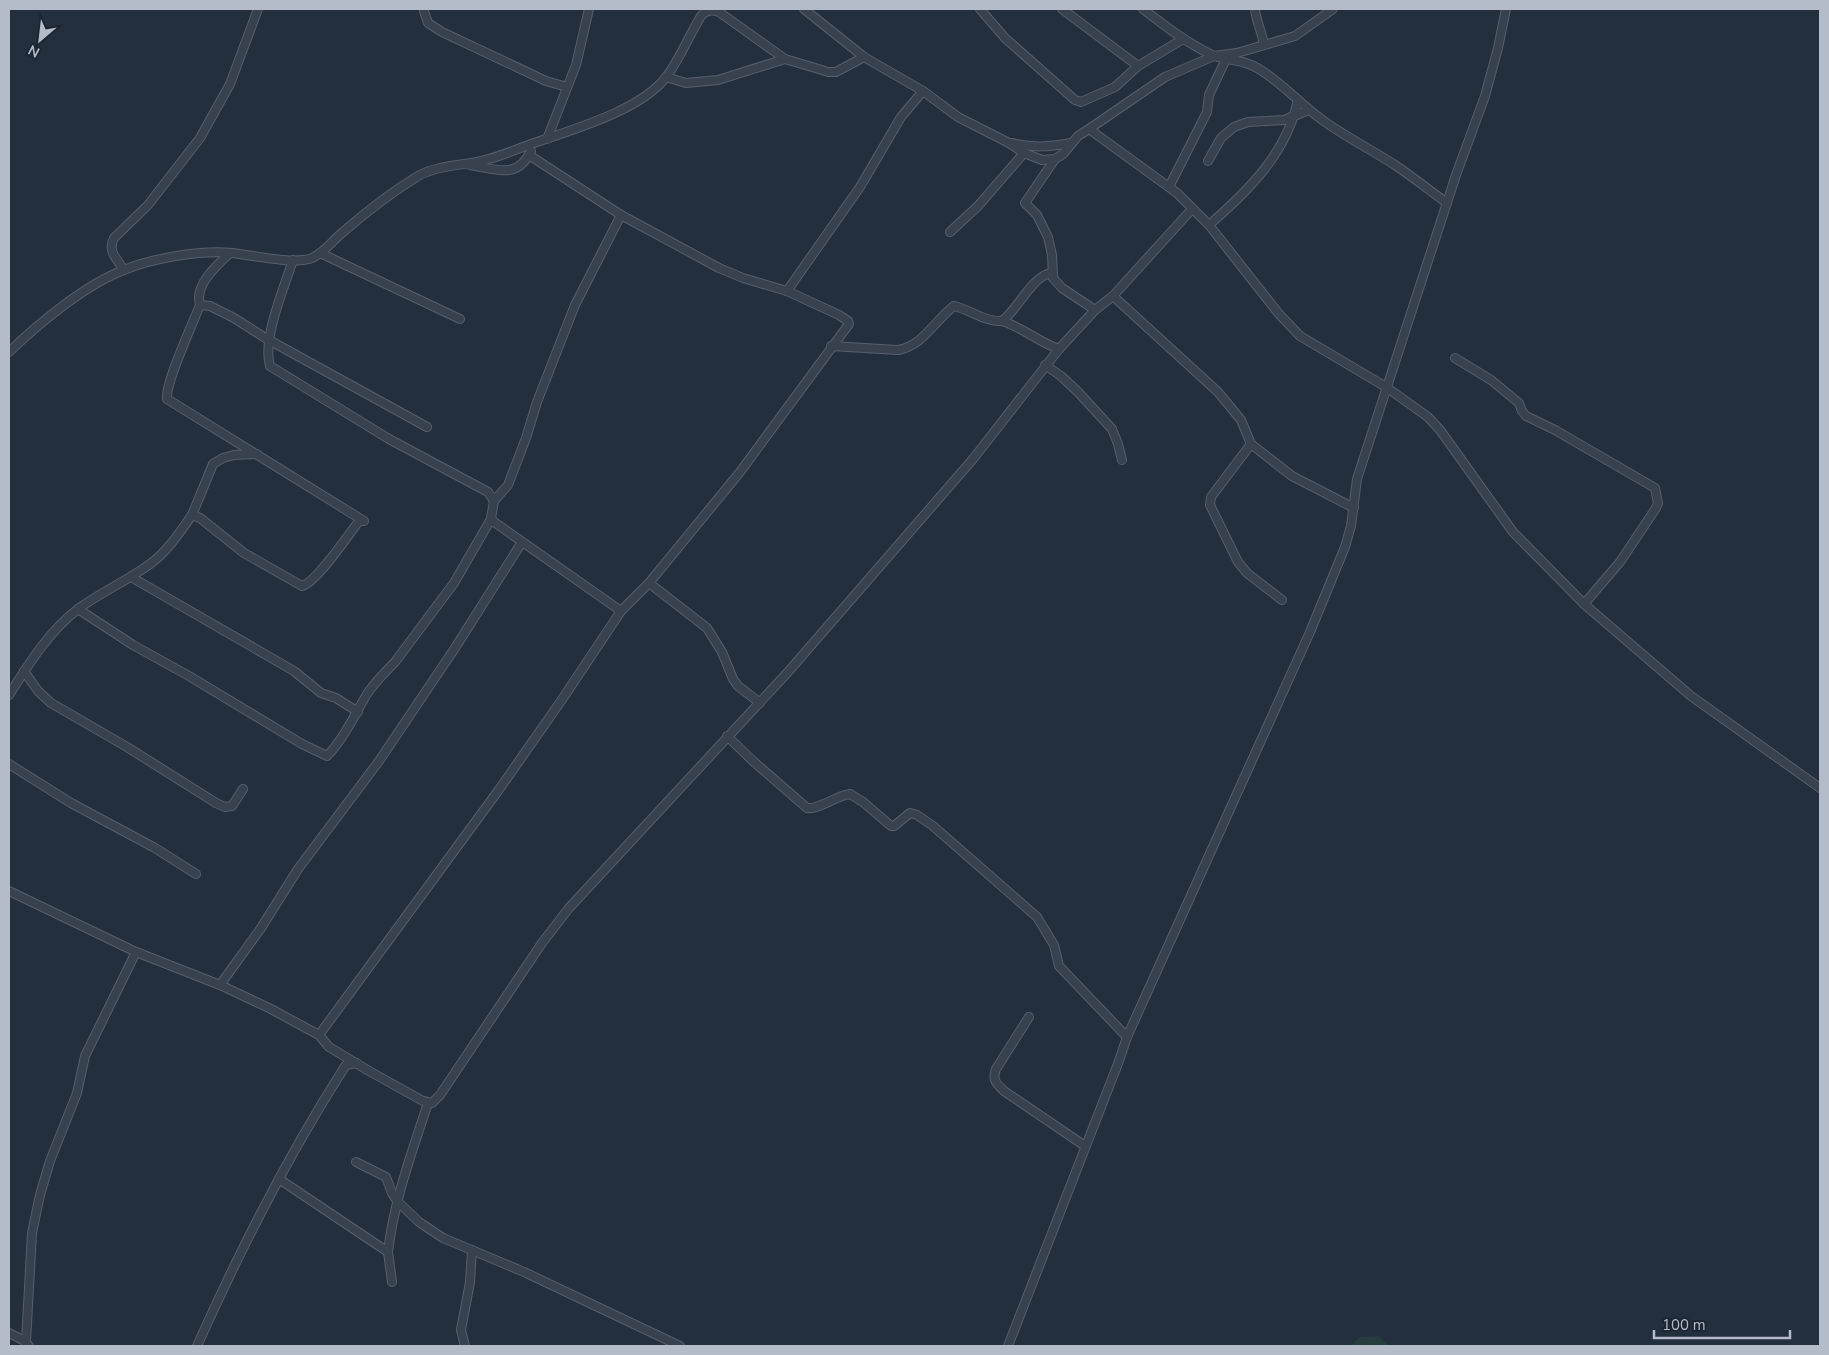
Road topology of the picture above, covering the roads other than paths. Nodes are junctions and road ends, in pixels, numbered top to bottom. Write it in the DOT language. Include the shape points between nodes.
graph roads {
  1 [pos="258,9"];
  2 [pos="589,9"];
  3 [pos="804,9"];
  4 [pos="980,9"];
  5 [pos="1062,9"];
  6 [pos="1143,9"];
  7 [pos="1255,9"];
  8 [pos="1333,9"];
  9 [pos="1506,9"];
  10 [pos="424,11"];
  11 [pos="1183,39"];
  12 [pos="1264,45"];
  13 [pos="1214,56"];
  14 [pos="864,57"];
  15 [pos="785,59"];
  16 [pos="1226,59"];
  17 [pos="1138,66"];
  18 [pos="666,77"];
  19 [pos="567,87"];
  20 [pos="923,91"];
  21 [pos="1298,100"];
  22 [pos="1309,110"];
  23 [pos="1295,117"];
  24 [pos="1090,129"];
  25 [pos="547,139"];
  26 [pos="536,142"];
  27 [pos="1009,143"];
  28 [pos="1071,143"];
  29 [pos="1024,153"];
  30 [pos="529,155"];
  31 [pos="1055,159"];
  32 [pos="1208,161"];
  33 [pos="465,164"];
  34 [pos="1169,187"];
  35 [pos="1447,203"];
  36 [pos="1192,209"];
  37 [pos="621,215"];
  38 [pos="1209,225"];
  39 [pos="950,232"];
  40 [pos="230,253"];
  41 [pos="320,253"];
  42 [pos="293,260"];
  43 [pos="124,270"];
  44 [pos="1052,273"];
  45 [pos="787,291"];
  46 [pos="1113,296"];
  47 [pos="200,304"];
  48 [pos="1095,310"];
  49 [pos="460,319"];
  50 [pos="1002,321"];
  51 [pos="269,339"];
  52 [pos="831,346"];
  53 [pos="1058,349"];
  54 [pos="9,352"];
  55 [pos="1455,358"];
  56 [pos="1045,365"];
  57 [pos="1386,387"];
  58 [pos="427,427"];
  59 [pos="1252,444"];
  60 [pos="257,454"];
  61 [pos="1122,460"];
  62 [pos="494,501"];
  63 [pos="1354,508"];
  64 [pos="192,515"];
  65 [pos="491,519"];
  66 [pos="522,542"];
  67 [pos="131,577"];
  68 [pos="650,583"];
  69 [pos="1282,600"];
  70 [pos="1584,604"];
  71 [pos="78,609"];
  72 [pos="621,611"];
  73 [pos="24,671"];
  74 [pos="9,695"];
  75 [pos="760,703"];
  76 [pos="358,712"];
  77 [pos="727,736"];
  78 [pos="9,764"];
  79 [pos="1820,788"];
  80 [pos="243,790"];
  81 [pos="196,874"];
  82 [pos="9,891"];
  83 [pos="136,952"];
  84 [pos="220,984"];
  85 [pos="1029,1017"];
  86 [pos="319,1035"];
  87 [pos="1127,1037"];
  88 [pos="357,1064"];
  89 [pos="428,1103"];
  90 [pos="1085,1146"];
  91 [pos="356,1162"];
  92 [pos="279,1179"];
  93 [pos="397,1201"];
  94 [pos="472,1250"];
  95 [pos="388,1252"];
  96 [pos="392,1282"];
  97 [pos="9,1333"];
  98 [pos="28,1344"];
  99 [pos="198,1346"];
  100 [pos="465,1346"];
  101 [pos="680,1346"];
  102 [pos="1008,1346"];
  1 -- 43 [label="street" via="230,84 200,138 148,205 114,238 112,251"];
  2 -- 19 [label="street" via="576,65"];
  3 -- 14 [label="street"];
  4 -- 17 [label="street" via="1005,38 1079,102 1115,87"];
  5 -- 17 [label="street"];
  6 -- 11 [label="street"];
  7 -- 12 [label="street"];
  8 -- 12 [label="street" via="1295,36"];
  9 -- 35 [label="street" via="1485,96"];
  10 -- 19 [label="street" via="432,27 546,81"];
  11 -- 13 [label="street"];
  11 -- 17 [label="street"];
  12 -- 13 [label="street"];
  13 -- 16 [label="street"];
  13 -- 24 [label="street" via="1165,77"];
  14 -- 15 [label="street" via="836,72"];
  14 -- 20 [label="street"];
  15 -- 18 [label="street" via="718,80 686,83"];
  15 -- 18 [label="street" via="719,12 710,10 701,16"];
  16 -- 21 [label="street" via="1252,64"];
  16 -- 34 [label="street" via="1208,95 1207,112"];
  18 -- 25 [label="street" via="638,101"];
  19 -- 25 [label="street"];
  20 -- 27 [label="street" via="958,117"];
  20 -- 45 [label="street" via="901,117 860,187"];
  21 -- 22 [label="street"];
  21 -- 23 [label="street"];
  22 -- 23 [label="street"];
  22 -- 35 [label="street"];
  23 -- 32 [label="street" via="1248,122 1234,127 1221,138"];
  23 -- 38 [label="street" via="1267,168"];
  24 -- 28 [label="street"];
  24 -- 34 [label="street"];
  25 -- 26 [label="street"];
  26 -- 30 [label="street"];
  26 -- 33 [label="street" via="490,159"];
  27 -- 28 [label="street" via="1047,147"];
  27 -- 29 [label="street"];
  28 -- 31 [label="street"];
  29 -- 31 [label="street" via="1042,160"];
  29 -- 39 [label="street" via="978,206"];
  30 -- 33 [label="street" via="516,169"];
  30 -- 37 [label="street"];
  31 -- 44 [label="street" via="1025,203 1037,215 1048,237"];
  33 -- 41 [label="street" via="444,166 418,176"];
  34 -- 36 [label="street"];
  35 -- 57 [label="street"];
  36 -- 38 [label="street"];
  36 -- 46 [label="street"];
  37 -- 45 [label="street" via="720,268"];
  37 -- 62 [label="street" via="575,305 508,485"];
  38 -- 57 [label="street" via="1293,330"];
  40 -- 42 [label="street"];
  40 -- 43 [label="street" via="170,258"];
  40 -- 47 [label="street" via="203,283 198,296"];
  41 -- 42 [label="street" via="311,259"];
  41 -- 49 [label="street"];
  42 -- 51 [label="street"];
  43 -- 54 [label="street" via="86,291 30,332"];
  44 -- 48 [label="street" via="1062,288"];
  44 -- 50 [label="street" via="1042,276"];
  45 -- 52 [label="street" via="848,321 848,326"];
  46 -- 48 [label="street"];
  46 -- 59 [label="street" via="1218,392 1241,420"];
  47 -- 51 [label="street" via="210,306"];
  47 -- 60 [label="street" via="173,371 166,398"];
  48 -- 53 [label="street"];
  50 -- 52 [label="street" via="987,320 954,306 904,349"];
  50 -- 53 [label="street"];
  51 -- 58 [label="street"];
  51 -- 62 [label="street" via="269,363 275,371 488,492"];
  52 -- 68 [label="street" via="740,472"];
  53 -- 56 [label="street"];
  55 -- 70 [label="street" via="1492,380 1519,403 1526,416 1655,488 1656,508 1620,562"];
  56 -- 61 [label="street" via="1078,392 1112,429"];
  56 -- 75 [label="street" via="973,459"];
  57 -- 63 [label="street" via="1357,479"];
  57 -- 70 [label="street" via="1428,417 1440,430 1514,532"];
  59 -- 63 [label="street" via="1292,476"];
  59 -- 69 [label="street" via="1211,497 1210,505 1238,562"];
  60 -- 64 [label="street" via="234,455 213,464"];
  60 -- 64 [label="street" via="364,521 359,520 308,584 302,586 244,553"];
  62 -- 65 [label="street"];
  63 -- 87 [label="street" via="1345,547 1310,632"];
  64 -- 67 [label="street" via="152,563"];
  65 -- 66 [label="street"];
  65 -- 76 [label="street" via="454,583 385,670"];
  66 -- 72 [label="street"];
  66 -- 84 [label="street" via="380,761 298,869"];
  67 -- 71 [label="street"];
  67 -- 76 [label="street" via="286,666 320,693 336,698"];
  68 -- 72 [label="street"];
  68 -- 75 [label="street" via="707,628 733,679"];
  70 -- 79 [label="street" via="1691,696"];
  71 -- 73 [label="street" via="53,633"];
  71 -- 76 [label="street" via="322,755 329,755"];
  72 -- 86 [label="street" via="498,791"];
  73 -- 74 [label="street"];
  73 -- 80 [label="street" via="51,703 216,803 232,806"];
  75 -- 77 [label="street"];
  77 -- 87 [label="street" via="808,808 850,794 891,826 910,813 933,826 1037,917 1054,945 1059,966"];
  77 -- 89 [label="street" via="569,908 440,1095"];
  78 -- 81 [label="street"];
  82 -- 83 [label="street"];
  83 -- 84 [label="street"];
  83 -- 98 [label="street" via="85,1056 77,1092 40,1195 32,1233"];
  84 -- 86 [label="street"];
  85 -- 90 [label="street" via="996,1069 994,1080 1004,1091"];
  86 -- 88 [label="street" via="329,1047"];
  87 -- 90 [label="street"];
  88 -- 89 [label="street"];
  88 -- 92 [label="street" via="344,1068"];
  89 -- 93 [label="street"];
  90 -- 102 [label="street"];
  91 -- 93 [label="street" via="386,1177"];
  92 -- 95 [label="street"];
  92 -- 99 [label="street" via="230,1273"];
  93 -- 94 [label="street" via="443,1238"];
  93 -- 95 [label="street"];
  94 -- 100 [label="street" via="470,1282 460,1330"];
  94 -- 101 [label="street"];
  95 -- 96 [label="street"];
  97 -- 98 [label="street"];
}
